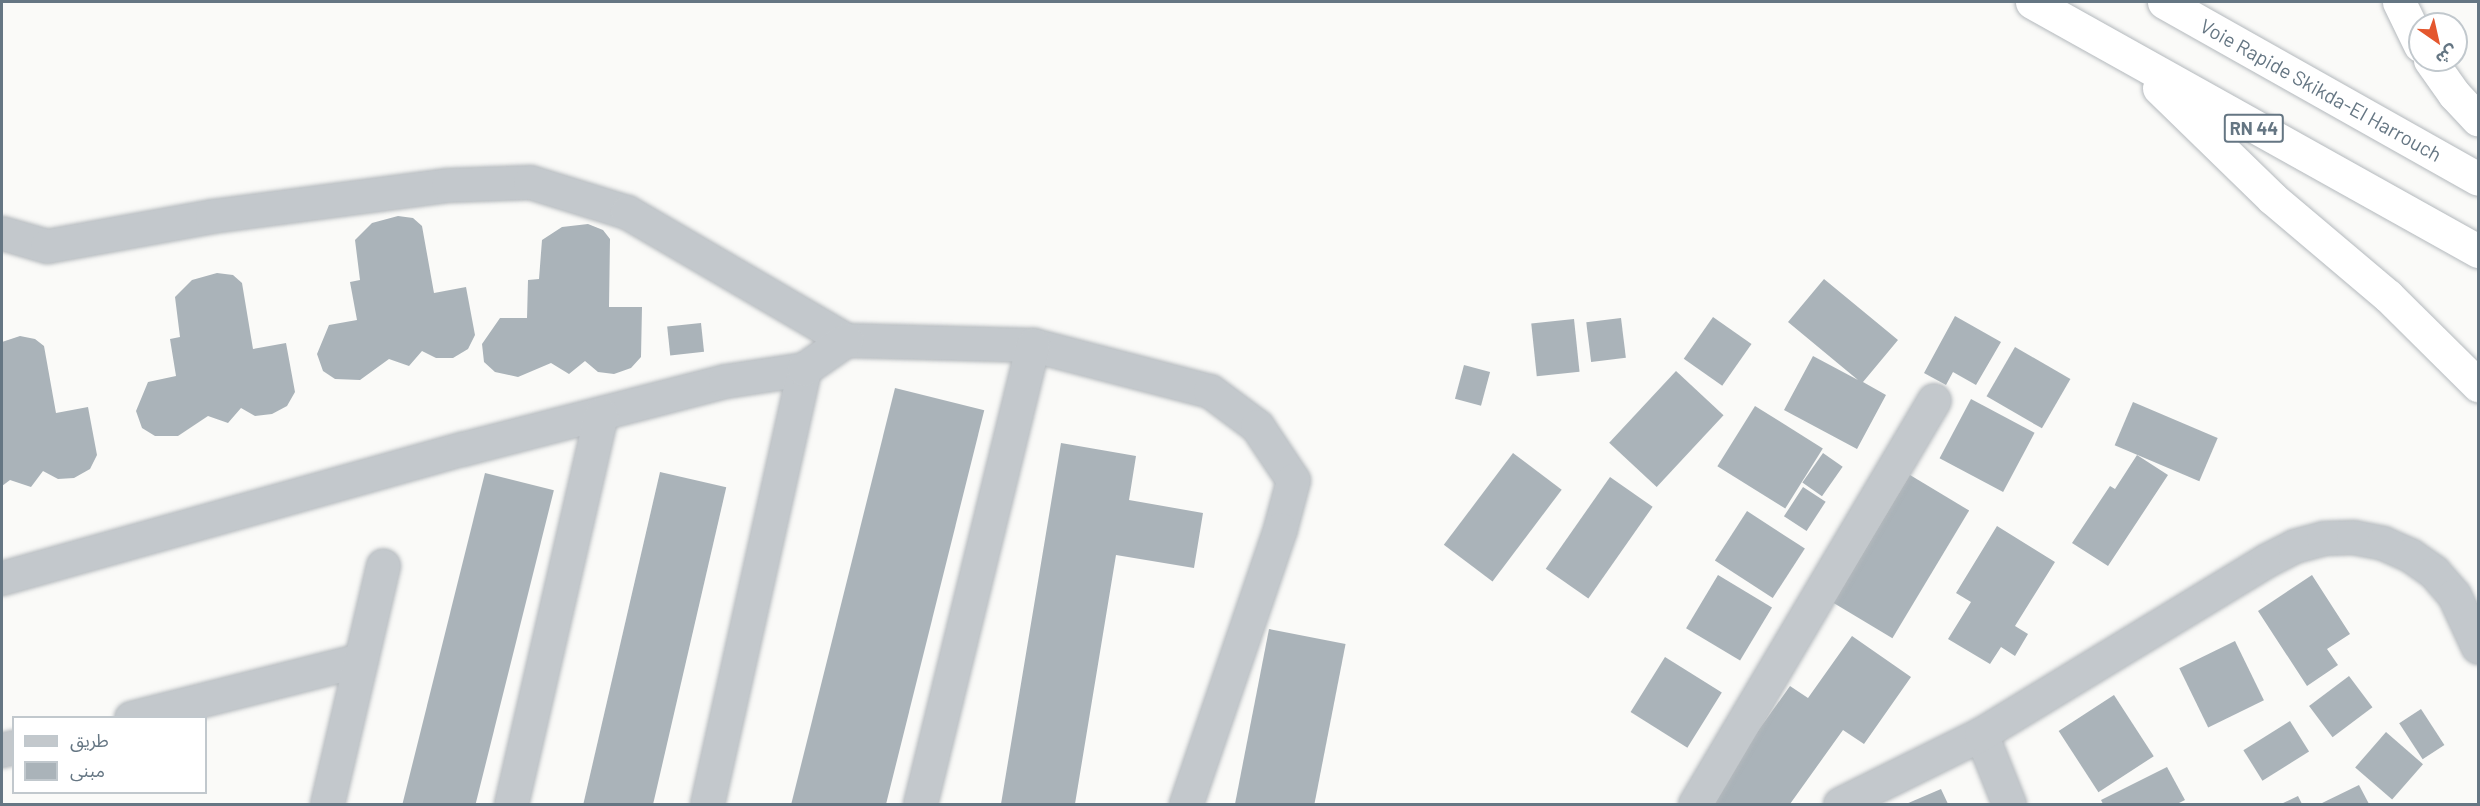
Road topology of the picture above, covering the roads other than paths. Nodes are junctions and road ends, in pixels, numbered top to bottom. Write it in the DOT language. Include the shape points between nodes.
graph roads {
  1 [pos="2032,2"];
  2 [pos="2164,2"];
  3 [pos="2399,2"];
  4 [pos="2408,20"];
  5 [pos="2127,58"];
  6 [pos="2438,72"];
  7 [pos="2478,120"];
  8 [pos="2478,179"];
  9 [pos="2,233"];
  10 [pos="2478,251"];
  11 [pos="846,340"];
  12 [pos="1033,345"];
  13 [pos="804,369"];
  14 [pos="2478,385"];
  15 [pos="1934,400"];
  16 [pos="600,414"];
  17 [pos="383,565"];
  18 [pos="2,578"];
  19 [pos="2478,647"];
  20 [pos="361,660"];
  21 [pos="135,716"];
  22 [pos="1981,734"];
  23 [pos="327,804"];
  24 [pos="511,804"];
  25 [pos="707,804"];
  26 [pos="920,804"];
  27 [pos="1186,804"];
  28 [pos="1695,804"];
  29 [pos="1840,804"];
  30 [pos="2009,804"];
  1 -- 5 [label="highway, RN 44"];
  2 -- 8 [label="highway, Voie Rapide Skikda-El Harrouch"];
  3 -- 4 [label="highway"];
  5 -- 10 [label="highway, RN 44"];
  5 -- 14 [label="highway" via="2272,198 2388,297"];
  6 -- 7 [label="highway"];
  9 -- 11 [label="street" via="47,246 212,216 436,186 530,182 627,212"];
  11 -- 12 [label="street"];
  11 -- 13 [label="street"];
  12 -- 26 [label="street"];
  12 -- 27 [label="street" via="1210,391 1257,426 1293,480 1280,529"];
  13 -- 16 [label="street" via="725,381"];
  13 -- 25 [label="street"];
  15 -- 28 [label="street"];
  16 -- 18 [label="street"];
  16 -- 24 [label="street"];
  17 -- 20 [label="street"];
  19 -- 22 [label="street" via="2454,595 2434,572 2410,555 2383,543 2353,537 2324,538 2294,546 2267,560"];
  20 -- 21 [label="street"];
  20 -- 23 [label="street"];
  22 -- 29 [label="street"];
  22 -- 30 [label="street"];
}
